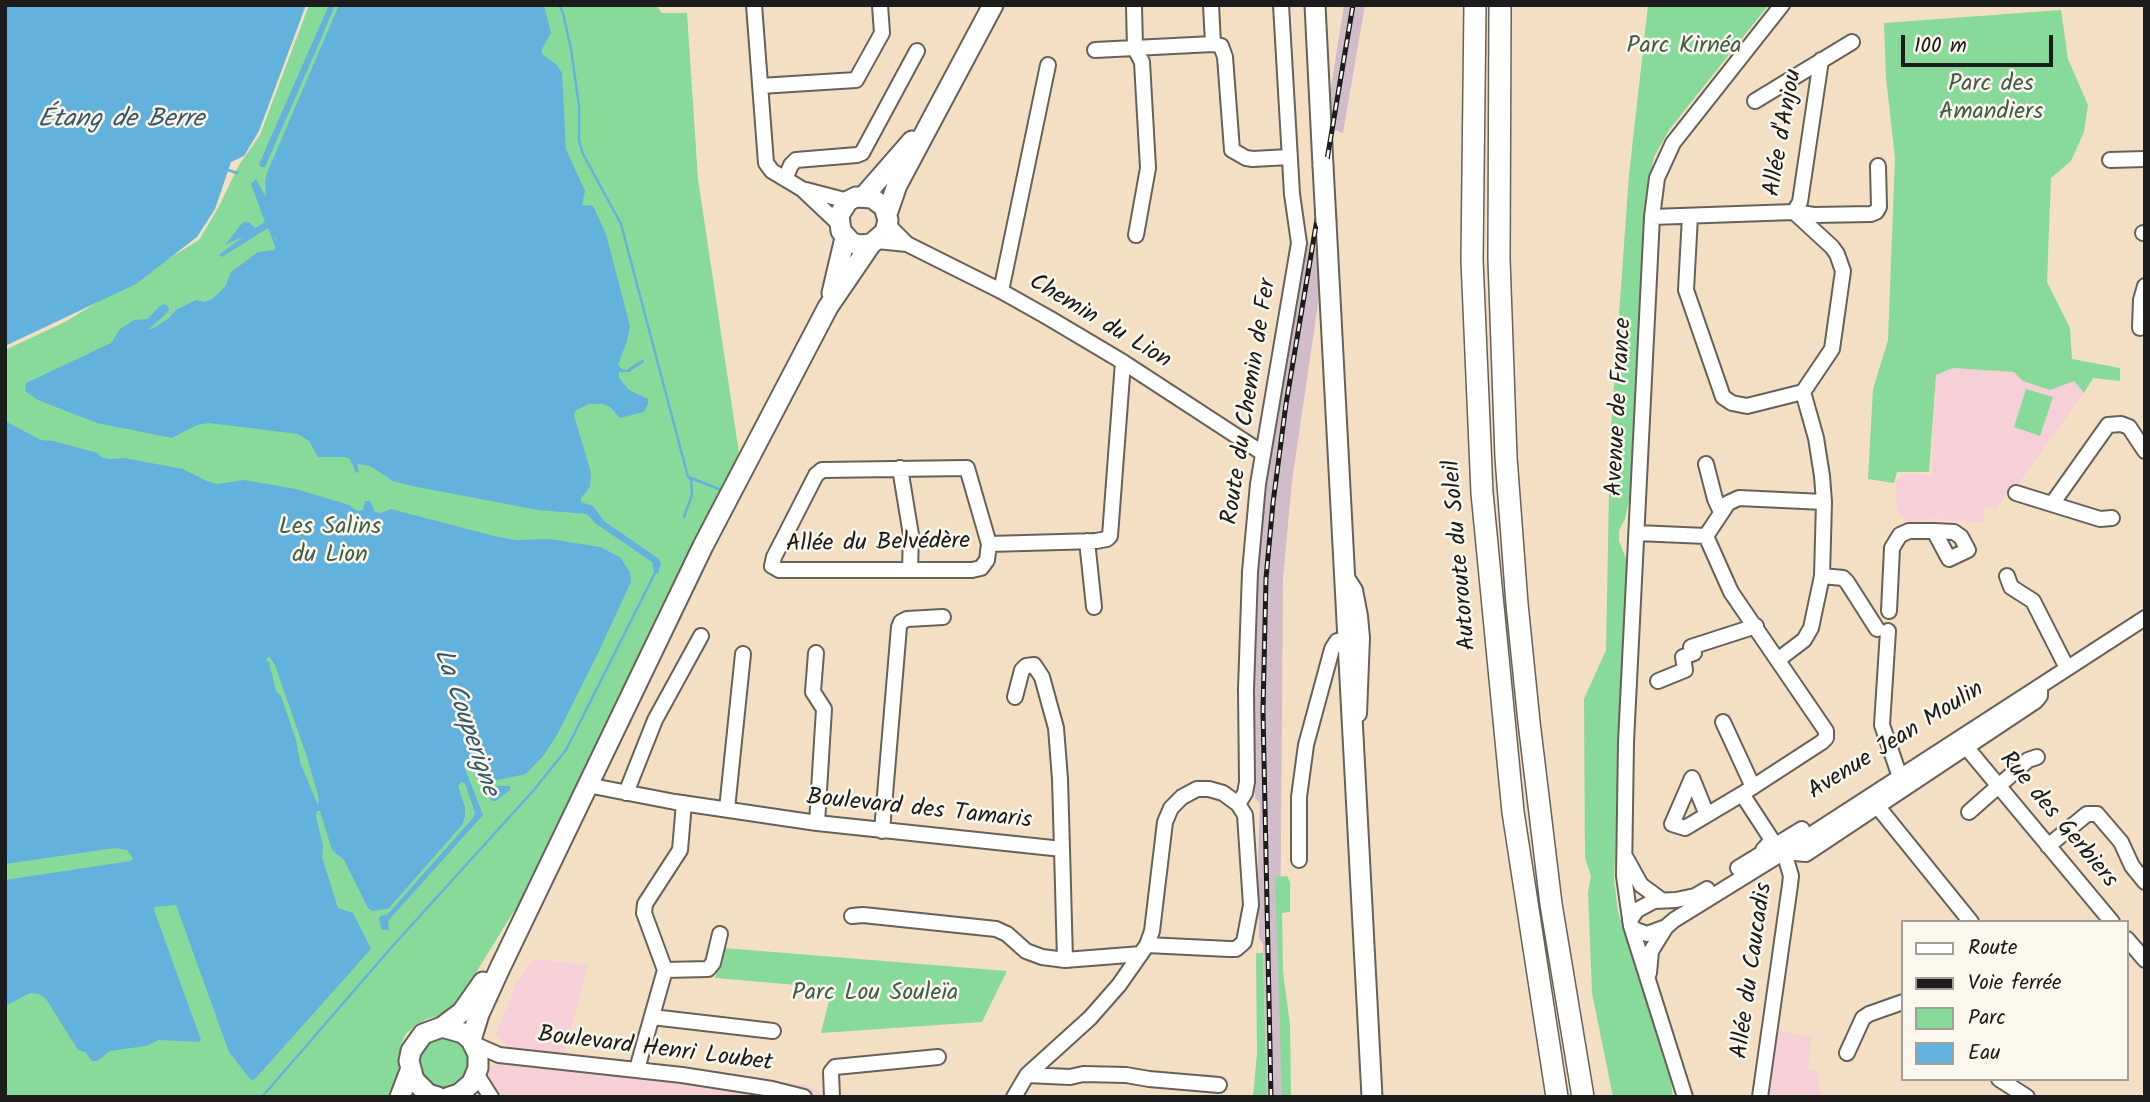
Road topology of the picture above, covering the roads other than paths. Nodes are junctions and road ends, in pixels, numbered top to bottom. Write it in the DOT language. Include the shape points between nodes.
graph roads {
  1 [pos="754,5"];
  2 [pos="880,5"];
  3 [pos="993,5"];
  4 [pos="1133,5"];
  5 [pos="1211,5"];
  6 [pos="1281,5"];
  7 [pos="1315,5"];
  8 [pos="1475,5"];
  9 [pos="1500,5"];
  10 [pos="1782,5"];
  11 [pos="1852,42"];
  12 [pos="1213,44"];
  13 [pos="1135,49"];
  14 [pos="1095,50"];
  15 [pos="917,51"];
  16 [pos="1821,60"];
  17 [pos="1048,65"];
  18 [pos="760,86"];
  19 [pos="1755,101"];
  20 [pos="931,120"];
  21 [pos="1289,157"];
  22 [pos="2145,159"];
  23 [pos="2110,160"];
  24 [pos="1878,166"];
  25 [pos="785,179"];
  26 [pos="802,189"];
  27 [pos="856,199"];
  28 [pos="1794,212"];
  29 [pos="1690,216"];
  30 [pos="887,217"];
  31 [pos="1652,217"];
  32 [pos="842,231"];
  33 [pos="1136,235"];
  34 [pos="874,243"];
  35 [pos="907,244"];
  36 [pos="2145,286"];
  37 [pos="1001,291"];
  38 [pos="828,307"];
  39 [pos="2140,328"];
  40 [pos="1123,362"];
  41 [pos="1802,392"];
  42 [pos="2145,451"];
  43 [pos="1261,452"];
  44 [pos="1706,464"];
  45 [pos="900,468"];
  46 [pos="2016,493"];
  47 [pos="1824,502"];
  48 [pos="2052,504"];
  49 [pos="1721,512"];
  50 [pos="2112,518"];
  51 [pos="1934,531"];
  52 [pos="1637,533"];
  53 [pos="1706,536"];
  54 [pos="1087,541"];
  55 [pos="989,544"];
  56 [pos="910,570"];
  57 [pos="1344,573"];
  58 [pos="1822,576"];
  59 [pos="2007,576"];
  60 [pos="1094,607"];
  61 [pos="2145,610"];
  62 [pos="943,617"];
  63 [pos="2145,618"];
  64 [pos="1881,622"];
  65 [pos="1756,626"];
  66 [pos="701,636"];
  67 [pos="1346,639"];
  68 [pos="816,653"];
  69 [pos="743,654"];
  70 [pos="1779,659"];
  71 [pos="2066,665"];
  72 [pos="1658,681"];
  73 [pos="2040,686"];
  74 [pos="1015,697"];
  75 [pos="1723,722"];
  76 [pos="1967,748"];
  77 [pos="2037,757"];
  78 [pos="1353,760"];
  79 [pos="1899,773"];
  80 [pos="587,785"];
  81 [pos="1998,787"];
  82 [pos="1747,790"];
  83 [pos="626,793"];
  84 [pos="684,803"];
  85 [pos="1238,804"];
  86 [pos="1878,807"];
  87 [pos="727,809"];
  88 [pos="1969,812"];
  89 [pos="1707,815"];
  90 [pos="817,823"];
  91 [pos="882,831"];
  92 [pos="2048,846"];
  93 [pos="1062,849"];
  94 [pos="1784,852"];
  95 [pos="1624,853"];
  96 [pos="1755,858"];
  97 [pos="1299,860"];
  98 [pos="2145,882"];
  99 [pos="1664,900"];
  100 [pos="528,910"];
  101 [pos="852,916"];
  102 [pos="1969,920"];
  103 [pos="2110,920"];
  104 [pos="1631,923"];
  105 [pos="1670,923"];
  106 [pos="720,934"];
  107 [pos="1144,950"];
  108 [pos="1065,960"];
  109 [pos="665,970"];
  110 [pos="1649,981"];
  111 [pos="1902,1002"];
  112 [pos="652,1017"];
  113 [pos="442,1027"];
  114 [pos="773,1031"];
  115 [pos="472,1042"];
  116 [pos="1847,1053"];
  117 [pos="499,1055"];
  118 [pos="938,1057"];
  119 [pos="637,1069"];
  120 [pos="410,1071"];
  121 [pos="477,1072"];
  122 [pos="1027,1075"];
  123 [pos="2002,1081"];
  124 [pos="1219,1085"];
  125 [pos="454,1095"];
  126 [pos="2023,1096"];
  127 [pos="400,1097"];
  128 [pos="438,1097"];
  129 [pos="482,1097"];
  130 [pos="491,1097"];
  131 [pos="804,1097"];
  132 [pos="832,1097"];
  133 [pos="1014,1097"];
  134 [pos="1372,1097"];
  135 [pos="1557,1097"];
  136 [pos="1583,1097"];
  137 [pos="1685,1097"];
  138 [pos="1760,1097"];
  1 -- 18 [label="street"];
  2 -- 18 [label="street" via="882,33 856,80"];
  3 -- 20 [label="main road"];
  4 -- 13 [label="street"];
  5 -- 12 [label="street"];
  6 -- 21 [label="street, Route du Chemin de Fer"];
  7 -- 57 [label="main road, bridge"];
  8 -- 135 [label="highway, Autoroute du Soleil" via="1472,260 1482,493 1513,812"];
  9 -- 136 [label="highway, Autoroute du Soleil" via="1499,272 1517,604 1550,892"];
  10 -- 31 [label="street, Avenue de France" via="1673,143 1657,178"];
  11 -- 16 [label="street, Allée d'Anjou"];
  12 -- 13 [label="street"];
  12 -- 21 [label="street" via="1221,46 1224,57 1232,150 1254,159"];
  13 -- 14 [label="street"];
  13 -- 33 [label="street" via="1142,62 1148,168"];
  15 -- 25 [label="street" via="862,153 796,160"];
  16 -- 19 [label="street, Allée d'Anjou"];
  16 -- 28 [label="street, Allée d'Anjou" via="1800,202"];
  17 -- 37 [label="street"];
  18 -- 25 [label="street" via="764,158 772,171"];
  20 -- 27 [label="main road"];
  20 -- 30 [label="main road" via="897,185"];
  21 -- 43 [label="street, Route du Chemin de Fer" via="1299,243"];
  22 -- 23 [label="street"];
  24 -- 28 [label="street" via="1876,212"];
  25 -- 26 [label="street"];
  26 -- 27 [label="street"];
  26 -- 32 [label="street"];
  27 -- 30 [label="main road" via="878,201"];
  27 -- 32 [label="main road" via="842,207"];
  28 -- 29 [label="street"];
  28 -- 41 [label="street, Allée d'Anjou" via="1837,254 1843,271 1832,349"];
  29 -- 31 [label="street"];
  29 -- 41 [label="street" via="1686,290 1723,397 1747,407"];
  30 -- 34 [label="main road" via="885,232"];
  30 -- 35 [label="street, Chemin du Lion"];
  31 -- 52 [label="street, Avenue de France"];
  32 -- 34 [label="main road" via="858,245"];
  32 -- 38 [label="main road"];
  34 -- 35 [label="street, Chemin du Lion"];
  34 -- 38 [label="main road"];
  35 -- 37 [label="street, Chemin du Lion"];
  36 -- 39 [label="street"];
  37 -- 40 [label="street, Chemin du Lion"];
  38 -- 80 [label="main road" via="703,546"];
  40 -- 43 [label="street, Chemin du Lion"];
  40 -- 54 [label="street" via="1111,532 1107,539"];
  41 -- 47 [label="street" via="1816,439"];
  42 -- 48 [label="street" via="2130,426 2108,425"];
  43 -- 85 [label="street, Route du Chemin de Fer" via="1250,572 1247,782"];
  44 -- 49 [label="street"];
  45 -- 55 [label="street, Allée du Belvédère" via="967,468"];
  45 -- 56 [label="street" via="911,535"];
  45 -- 56 [label="street, Allée du Belvédère" via="819,472 772,566 779,570"];
  46 -- 48 [label="street"];
  47 -- 49 [label="street" via="1739,498"];
  47 -- 58 [label="street"];
  48 -- 50 [label="street" via="2100,519"];
  49 -- 53 [label="street"];
  51 -- 64 [label="street" via="1909,531 1900,535 1892,548"];
  52 -- 53 [label="street"];
  52 -- 95 [label="street, Avenue de France"];
  53 -- 65 [label="street" via="1731,592"];
  54 -- 55 [label="street"];
  54 -- 60 [label="street"];
  55 -- 56 [label="street, Allée du Belvédère" via="987,560 976,570"];
  57 -- 67 [label="main road"];
  57 -- 78 [label="street" via="1356,590 1362,638 1361,701"];
  58 -- 64 [label="street" via="1843,578"];
  58 -- 70 [label="street" via="1811,628 1804,640"];
  59 -- 71 [label="street" via="2011,587 2034,601"];
  61 -- 71 [label="street, Avenue Jean Moulin"];
  62 -- 91 [label="street" via="907,619 899,627"];
  63 -- 71 [label="street, Avenue Jean Moulin"];
  64 -- 79 [label="street" via="1886,649 1882,725"];
  65 -- 70 [label="street"];
  65 -- 72 [label="street" via="1691,647 1693,653 1683,657 1685,670"];
  66 -- 83 [label="street" via="655,720"];
  67 -- 78 [label="main road"];
  67 -- 97 [label="street" via="1337,641 1332,649 1306,745 1298,797"];
  68 -- 90 [label="street" via="813,692 824,709"];
  69 -- 87 [label="street"];
  70 -- 82 [label="street" via="1826,731 1826,738"];
  71 -- 73 [label="street, Avenue Jean Moulin"];
  71 -- 79 [label="street, Avenue Jean Moulin"];
  73 -- 76 [label="street, Avenue Jean Moulin" via="2036,701"];
  73 -- 79 [label="street, Avenue Jean Moulin"];
  74 -- 93 [label="street" via="1024,667 1034,665 1042,677 1056,728"];
  75 -- 82 [label="street"];
  76 -- 81 [label="street, Rue des Gerbiers"];
  76 -- 86 [label="street, Avenue Jean Moulin"];
  77 -- 81 [label="street"];
  78 -- 134 [label="main road"];
  79 -- 94 [label="street, Avenue Jean Moulin"];
  79 -- 96 [label="street, Avenue Jean Moulin"];
  80 -- 83 [label="street, Boulevard des Tamaris"];
  80 -- 100 [label="main road"];
  81 -- 88 [label="street"];
  81 -- 92 [label="street, Rue des Gerbiers"];
  82 -- 89 [label="street"];
  82 -- 96 [label="street" via="1772,840"];
  83 -- 84 [label="street, Boulevard des Tamaris"];
  84 -- 87 [label="street, Boulevard des Tamaris"];
  84 -- 109 [label="street" via="680,850 644,909"];
  85 -- 107 [label="street" via="1216,790 1203,789 1186,794 1171,808 1165,822 1152,932"];
  85 -- 107 [label="street" via="1245,815 1251,893 1247,934 1241,946"];
  86 -- 94 [label="street, Avenue Jean Moulin" via="1806,854"];
  86 -- 102 [label="street"];
  87 -- 90 [label="street, Boulevard des Tamaris"];
  90 -- 91 [label="street, Boulevard des Tamaris"];
  91 -- 93 [label="street, Boulevard des Tamaris"];
  92 -- 98 [label="street" via="2087,814 2097,814"];
  92 -- 103 [label="street, Rue des Gerbiers"];
  93 -- 108 [label="street, Boulevard des Tamaris"];
  94 -- 105 [label="street, Avenue Jean Moulin"];
  94 -- 138 [label="street, Allée du Caucadis" via="1791,876"];
  95 -- 99 [label="street, Avenue de France" via="1641,885"];
  95 -- 104 [label="street, Avenue de France"];
  96 -- 99 [label="street, Avenue Jean Moulin" via="1695,896"];
  99 -- 104 [label="street, Avenue Jean Moulin" via="1639,908"];
  99 -- 105 [label="street"];
  100 -- 113 [label="main road" via="467,1007"];
  100 -- 115 [label="main road" via="479,1014"];
  101 -- 108 [label="street" via="996,929 1026,951"];
  104 -- 105 [label="street" via="1647,934"];
  104 -- 110 [label="street, Avenue de France"];
  105 -- 110 [label="street" via="1651,951"];
  106 -- 109 [label="street" via="710,968"];
  107 -- 108 [label="street"];
  107 -- 122 [label="street" via="1090,1018"];
  109 -- 112 [label="street"];
  110 -- 137 [label="street, Avenue de France"];
  111 -- 116 [label="street" via="1863,1018"];
  112 -- 114 [label="street"];
  112 -- 119 [label="street"];
  113 -- 115 [label="main road" via="463,1033"];
  113 -- 120 [label="main road" via="415,1042"];
  115 -- 117 [label="street, Boulevard Henri Loubet"];
  115 -- 121 [label="main road" via="478,1054"];
  117 -- 119 [label="street, Boulevard Henri Loubet"];
  117 -- 121 [label="street"];
  118 -- 132 [label="street" via="835,1067"];
  119 -- 131 [label="street, Boulevard Henri Loubet"];
  120 -- 127 [label="main road"];
  120 -- 128 [label="main road" via="420,1088"];
  121 -- 125 [label="main road" via="467,1089"];
  121 -- 130 [label="street"];
  122 -- 124 [label="street" via="1126,1074"];
  122 -- 133 [label="street"];
  123 -- 126 [label="street"];
  125 -- 129 [label="street"];
}
